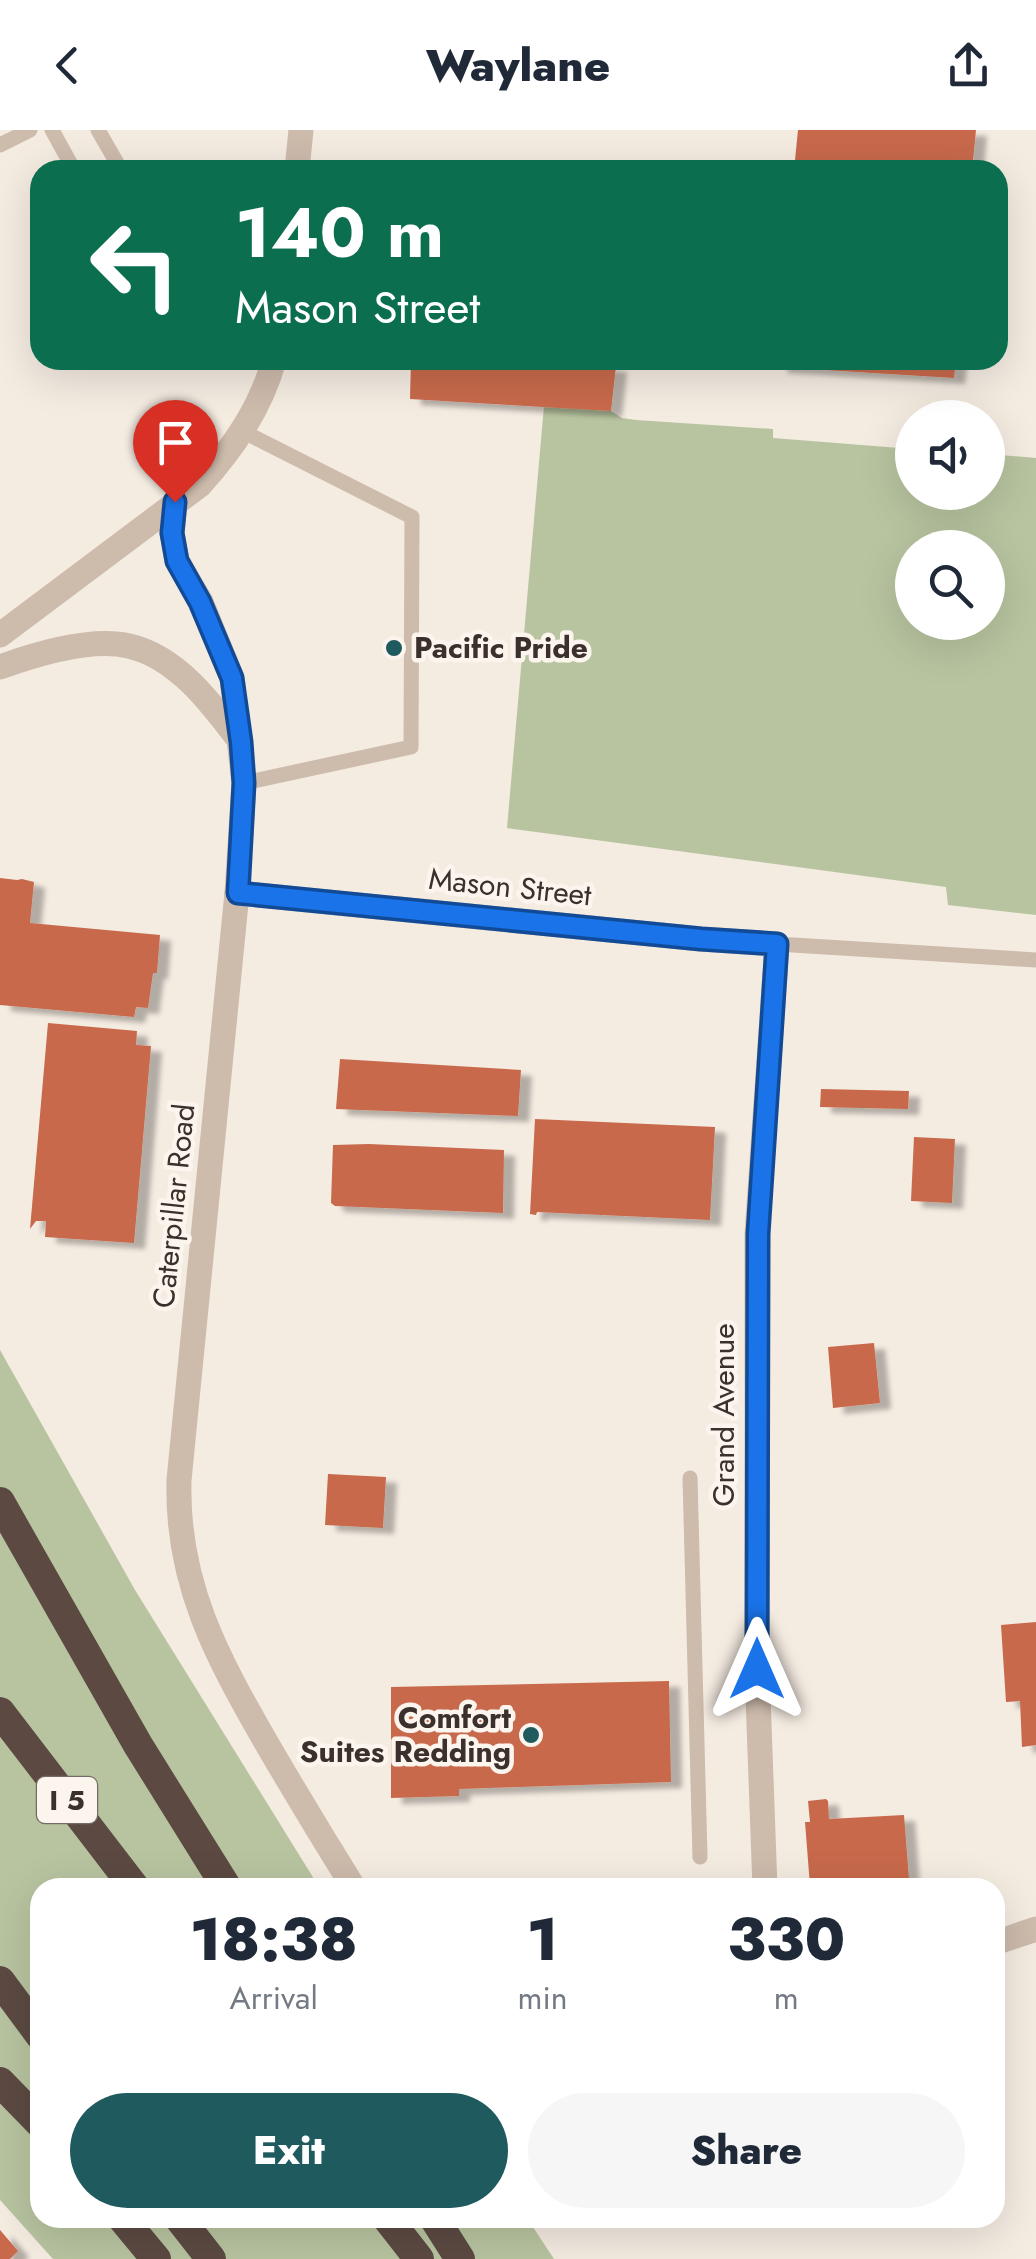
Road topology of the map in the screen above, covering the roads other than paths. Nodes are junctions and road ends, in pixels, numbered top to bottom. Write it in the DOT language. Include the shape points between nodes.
graph roads {
  1 [pos="30,130"];
  2 [pos="52,130"];
  3 [pos="98,130"];
  4 [pos="301,130"];
  5 [pos="4,139"];
  6 [pos="68,160"];
  7 [pos="115,160"];
  8 [pos="298,160"];
  9 [pos="270,370"];
  10 [pos="242,431"];
  11 [pos="175,502"];
  12 [pos="0,635"];
  13 [pos="0,667"];
  14 [pos="241,742"];
  15 [pos="244,783"];
  16 [pos="238,893"];
  17 [pos="777,944"];
  18 [pos="1036,960"];
  19 [pos="690,1478"];
  20 [pos="0,1502"];
  21 [pos="0,1712"];
  22 [pos="700,1857"];
  23 [pos="127,1878"];
  24 [pos="221,1878"];
  25 [pos="348,1878"];
  26 [pos="764,1878"];
  27 [pos="1036,1930"];
  28 [pos="1005,1940"];
  29 [pos="0,1981"];
  30 [pos="30,2022"];
  31 [pos="0,2082"];
  32 [pos="30,2113"];
  33 [pos="130,2228"];
  34 [pos="187,2228"];
  35 [pos="395,2228"];
  36 [pos="440,2228"];
  37 [pos="156,2259"];
  38 [pos="211,2259"];
  39 [pos="419,2259"];
  40 [pos="460,2259"];
  1 -- 5 [label="lane"];
  2 -- 6 [label="lane"];
  3 -- 7 [label="lane"];
  4 -- 8 [label="street"];
  9 -- 10 [label="street"];
  10 -- 11 [label="street" via="200,485"];
  10 -- 15 [label="lane" via="412,517 411,747"];
  11 -- 12 [label="street"];
  11 -- 14 [label="street, Caterpillar Road" via="177,561 232,678"];
  13 -- 14 [label="street" via="70,648 125,644 185,678"];
  14 -- 15 [label="street, Caterpillar Road"];
  15 -- 16 [label="street, Caterpillar Road"];
  16 -- 17 [label="street, Mason Street"];
  16 -- 25 [label="street, Caterpillar Road" via="178,1512 184,1556 214,1646"];
  17 -- 18 [label="lane"];
  17 -- 26 [label="street, Grand Avenue" via="757,1253"];
  19 -- 22 [label="lane"];
  20 -- 24 [label="highway"];
  21 -- 23 [label="highway, I 5"];
  27 -- 28 [label="street"];
  29 -- 30 [label="highway"];
  31 -- 32 [label="highway"];
  33 -- 37 [label="highway"];
  34 -- 38 [label="highway"];
  35 -- 39 [label="highway"];
  36 -- 40 [label="highway"];
}
